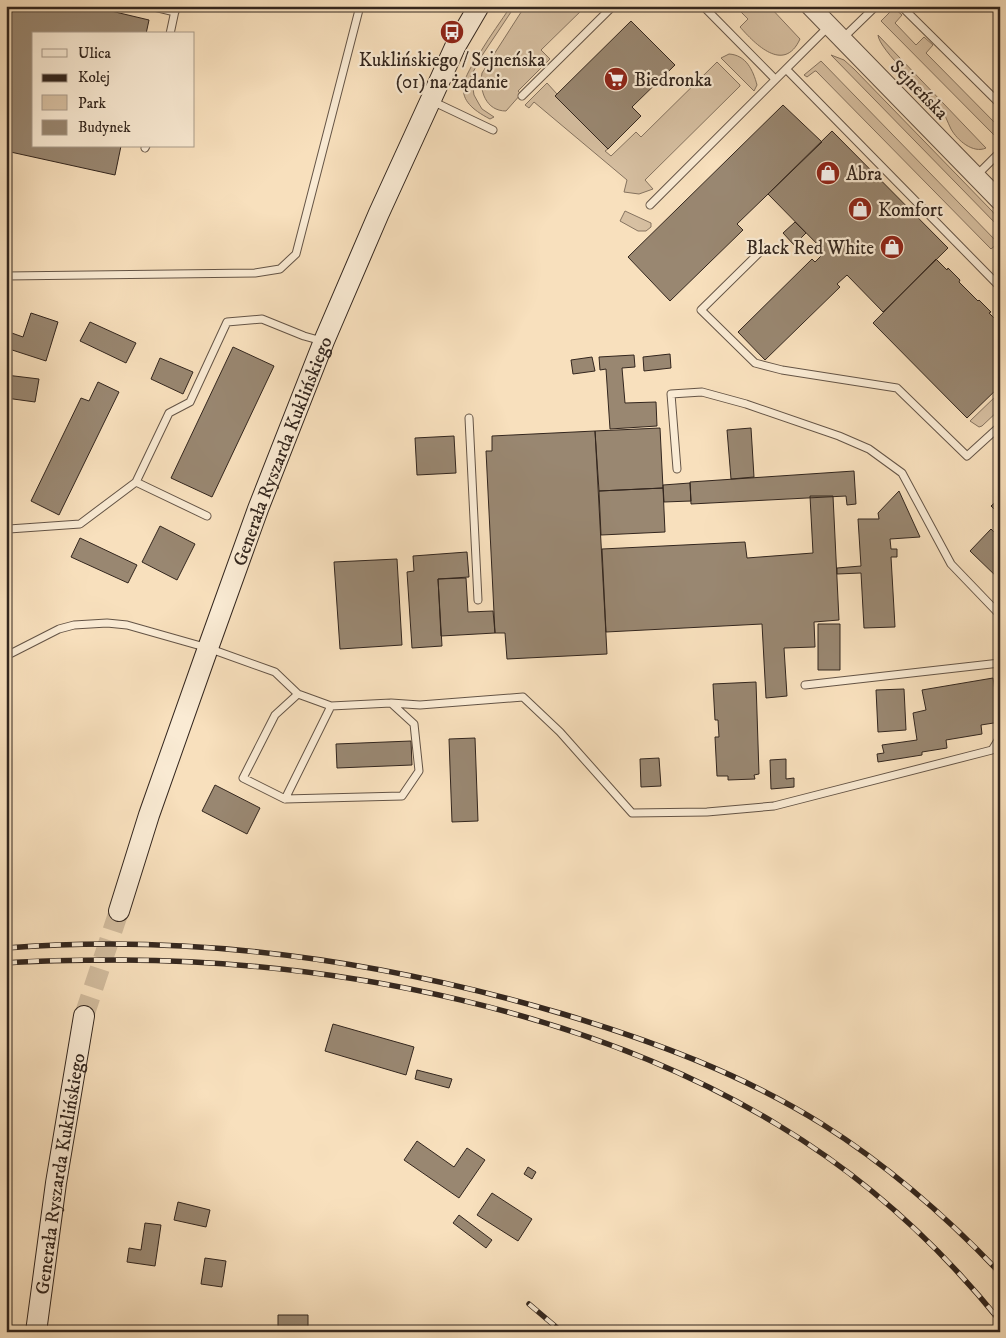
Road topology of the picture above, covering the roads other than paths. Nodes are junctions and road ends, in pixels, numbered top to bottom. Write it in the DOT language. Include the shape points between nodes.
graph roads {
  1 [pos="150,6"];
  2 [pos="360,6"];
  3 [pos="479,6"];
  4 [pos="613,6"];
  5 [pos="704,6"];
  6 [pos="810,6"];
  7 [pos="876,6"];
  8 [pos="902,6"];
  9 [pos="175,9"];
  10 [pos="829,26"];
  11 [pos="170,32"];
  12 [pos="842,39"];
  13 [pos="786,69"];
  14 [pos="775,79"];
  15 [pos="522,96"];
  16 [pos="431,100"];
  17 [pos="1000,104"];
  18 [pos="493,130"];
  19 [pos="1000,152"];
  20 [pos="976,176"];
  21 [pos="1000,201"];
  22 [pos="650,205"];
  23 [pos="764,248"];
  24 [pos="6,276"];
  25 [pos="1000,287"];
  26 [pos="324,341"];
  27 [pos="469,418"];
  28 [pos="1000,426"];
  29 [pos="677,469"];
  30 [pos="136,482"];
  31 [pos="207,516"];
  32 [pos="7,530"];
  33 [pos="478,600"];
  34 [pos="1000,615"];
  35 [pos="208,648"];
  36 [pos="6,656"];
  37 [pos="1000,663"];
  38 [pos="805,685"];
  39 [pos="298,694"];
  40 [pos="391,703"];
  41 [pos="332,706"];
  42 [pos="1000,737"];
  43 [pos="285,799"];
  44 [pos="119,911"];
  45 [pos="84,1016"];
  46 [pos="36,1332"];
  1 -- 9 [label="lane"];
  2 -- 24 [label="lane" via="296,254 280,269 255,273"];
  3 -- 16 [label="main road, Generała Ryszarda Kuklińskiego" via="455,47"];
  4 -- 15 [label="lane"];
  5 -- 14 [label="lane"];
  6 -- 10 [label="street, Sejneńska"];
  7 -- 12 [label="lane"];
  8 -- 17 [label="lane"];
  9 -- 11 [label="lane"];
  10 -- 12 [label="street, Sejneńska"];
  10 -- 13 [label="lane"];
  12 -- 20 [label="street, Sejneńska"];
  13 -- 14 [label="lane"];
  13 -- 25 [label="lane"];
  14 -- 22 [label="lane"];
  16 -- 18 [label="lane"];
  16 -- 26 [label="main road, Generała Ryszarda Kuklińskiego"];
  19 -- 20 [label="lane"];
  20 -- 21 [label="street, Sejneńska"];
  23 -- 28 [label="lane" via="701,310 755,363 897,388 967,456"];
  26 -- 30 [label="lane" via="262,319 227,322 190,402 169,413"];
  26 -- 35 [label="main road, Generała Ryszarda Kuklińskiego"];
  27 -- 33 [label="lane"];
  29 -- 34 [label="lane" via="670,394 702,392 746,404 869,449 902,473 951,564"];
  30 -- 31 [label="lane"];
  30 -- 32 [label="lane" via="80,524"];
  35 -- 36 [label="lane" via="127,625 92,623 59,629"];
  35 -- 39 [label="lane" via="275,672"];
  35 -- 44 [label="main road, Generała Ryszarda Kuklińskiego"];
  37 -- 38 [label="lane"];
  39 -- 41 [label="lane"];
  39 -- 43 [label="lane" via="275,715 243,778"];
  40 -- 41 [label="lane"];
  40 -- 42 [label="lane" via="420,705 523,697 560,732 632,813 707,812 774,806 992,750"];
  40 -- 43 [label="lane" via="414,724 420,771 402,796"];
  41 -- 43 [label="lane"];
  45 -- 46 [label="main road, Generała Ryszarda Kuklińskiego" via="56,1183"];
}
